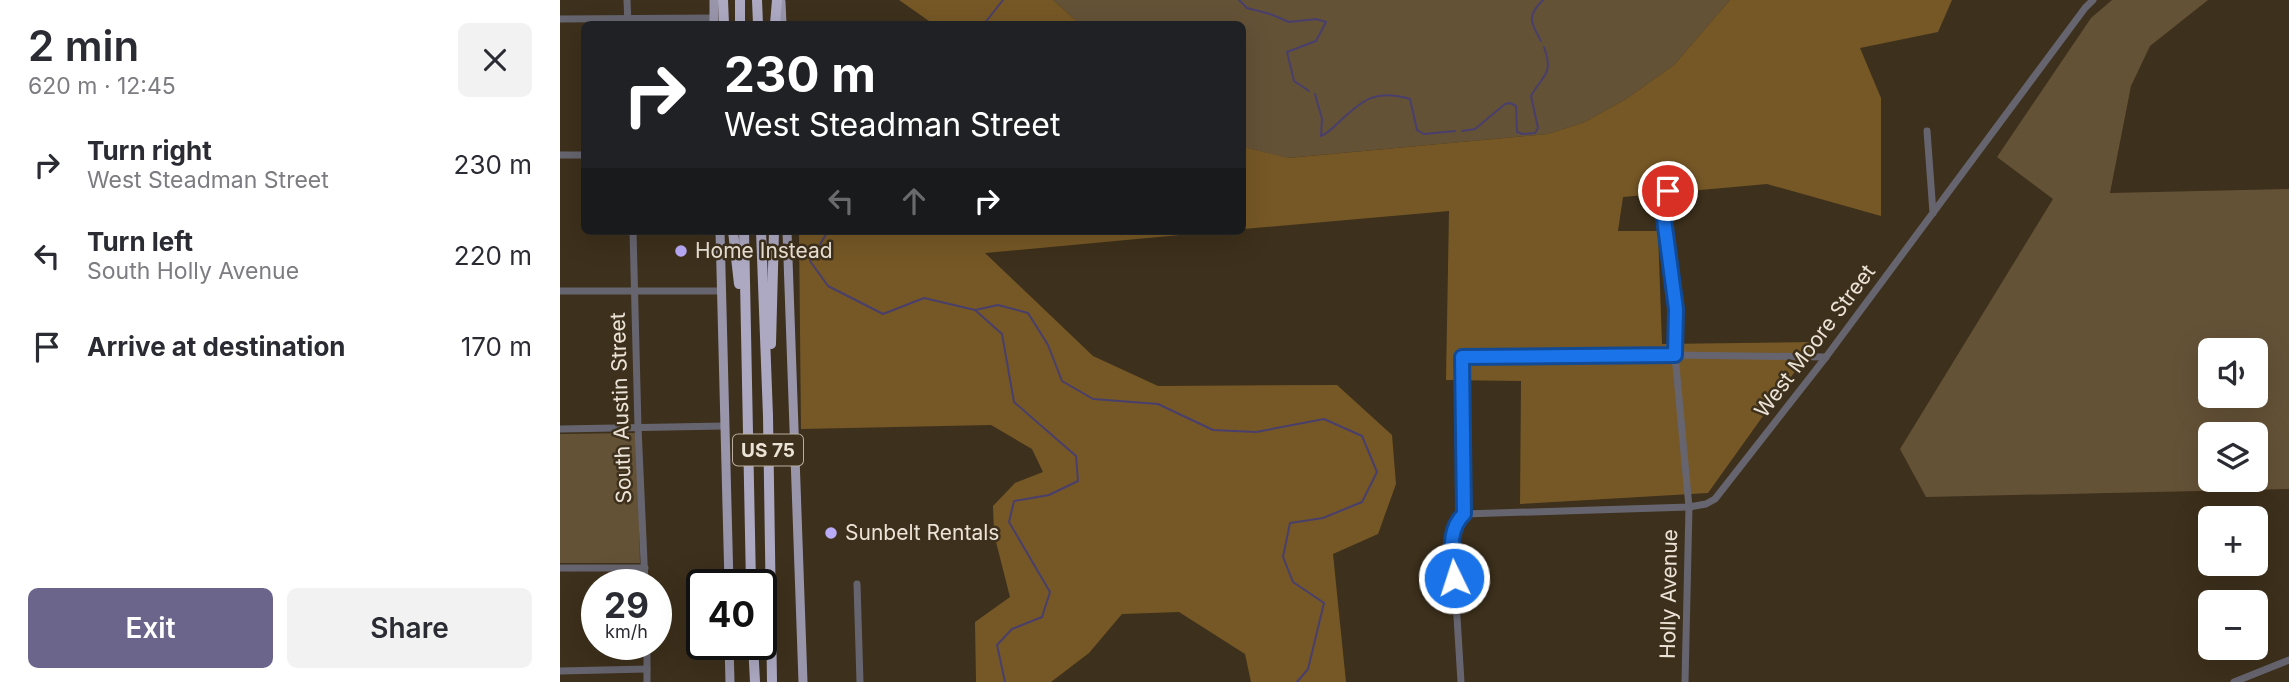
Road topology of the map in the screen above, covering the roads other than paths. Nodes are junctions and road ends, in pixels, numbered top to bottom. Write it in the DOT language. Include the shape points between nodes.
graph roads {
  1 [pos="627,0"];
  2 [pos="714,0"];
  3 [pos="723,0"];
  4 [pos="740,0"];
  5 [pos="757,0"];
  6 [pos="779,0"];
  7 [pos="2093,0"];
  8 [pos="560,19"];
  9 [pos="628,21"];
  10 [pos="714,21"];
  11 [pos="724,21"];
  12 [pos="740,21"];
  13 [pos="758,21"];
  14 [pos="776,21"];
  15 [pos="782,21"];
  16 [pos="1927,131"];
  17 [pos="560,155"];
  18 [pos="581,155"];
  19 [pos="1668,191"];
  20 [pos="1933,214"];
  21 [pos="633,235"];
  22 [pos="720,235"];
  23 [pos="733,235"];
  24 [pos="744,235"];
  25 [pos="761,235"];
  26 [pos="774,235"];
  27 [pos="787,235"];
  28 [pos="635,289"];
  29 [pos="721,290"];
  30 [pos="560,291"];
  31 [pos="747,352"];
  32 [pos="1675,355"];
  33 [pos="1826,357"];
  34 [pos="768,416"];
  35 [pos="724,426"];
  36 [pos="638,427"];
  37 [pos="560,429"];
  38 [pos="1689,506"];
  39 [pos="1464,514"];
  40 [pos="560,568"];
  41 [pos="645,568"];
  42 [pos="729,569"];
  43 [pos="751,569"];
  44 [pos="857,584"];
  45 [pos="647,660"];
  46 [pos="729,660"];
  47 [pos="2289,660"];
  48 [pos="647,669"];
  49 [pos="560,671"];
  50 [pos="647,682"];
  51 [pos="730,682"];
  52 [pos="772,682"];
  53 [pos="803,682"];
  54 [pos="860,682"];
  55 [pos="1461,682"];
  56 [pos="1685,682"];
  57 [pos="2234,682"];
  1 -- 9 [label="street"];
  2 -- 10 [label="main road"];
  3 -- 11 [label="highway"];
  4 -- 12 [label="highway"];
  5 -- 13 [label="highway"];
  6 -- 14 [label="highway"];
  6 -- 15 [label="main road"];
  7 -- 20 [label="street, West Moore Street"];
  8 -- 9 [label="street"];
  9 -- 10 [label="street"];
  16 -- 20 [label="street"];
  17 -- 18 [label="street"];
  19 -- 32 [label="street, Holly Avenue" via="1662,204 1676,309"];
  20 -- 33 [label="street, West Moore Street"];
  21 -- 28 [label="street, South Austin Street"];
  22 -- 29 [label="main road"];
  23 -- 31 [label="highway"];
  24 -- 31 [label="highway, US 75"];
  25 -- 34 [label="highway, US 75"];
  26 -- 34 [label="highway"];
  27 -- 53 [label="main road"];
  28 -- 29 [label="street"];
  28 -- 30 [label="street"];
  28 -- 36 [label="street, South Austin Street"];
  29 -- 35 [label="main road"];
  31 -- 43 [label="highway, US 75"];
  32 -- 33 [label="street"];
  32 -- 38 [label="street, Holly Avenue"];
  32 -- 39 [label="street" via="1462,357"];
  33 -- 38 [label="street, West Moore Street" via="1723,492 1706,504"];
  34 -- 52 [label="highway, US 75"];
  35 -- 36 [label="street"];
  35 -- 42 [label="main road"];
  36 -- 37 [label="street"];
  36 -- 41 [label="street, South Austin Street"];
  38 -- 39 [label="street, West Moore Street"];
  38 -- 56 [label="street, Holly Avenue"];
  39 -- 55 [label="street" via="1452,536"];
  40 -- 41 [label="street"];
  44 -- 54 [label="street"];
  45 -- 48 [label="street"];
  46 -- 51 [label="main road"];
  47 -- 57 [label="street"];
  48 -- 49 [label="street"];
  48 -- 50 [label="street"];
}
